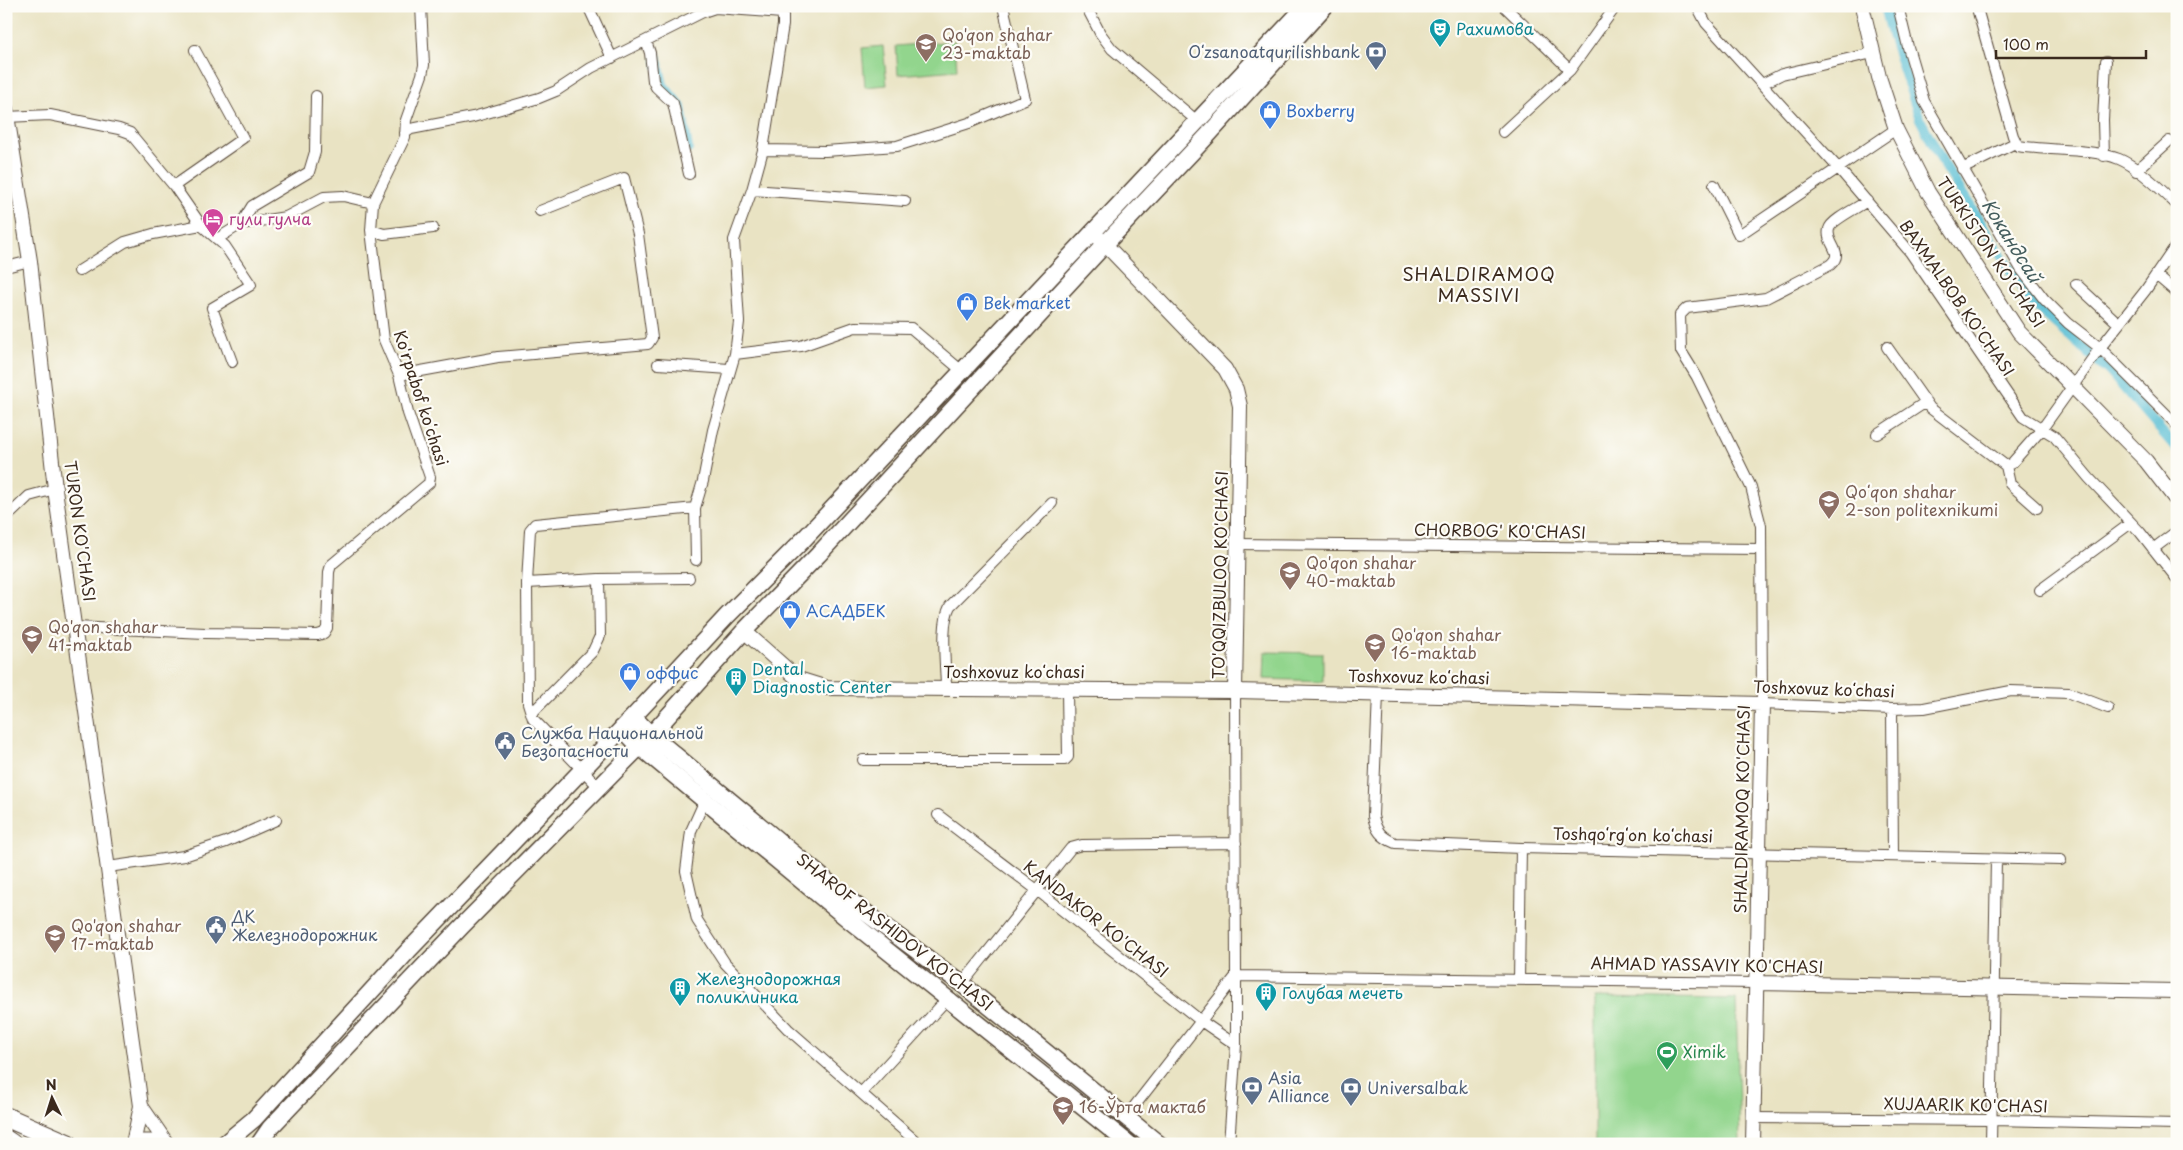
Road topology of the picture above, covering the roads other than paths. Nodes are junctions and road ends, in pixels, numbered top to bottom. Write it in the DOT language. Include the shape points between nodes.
graph roads {
  1 [pos="421,6"];
  2 [pos="588,6"];
  3 [pos="1002,6"];
  4 [pos="1086,6"];
  5 [pos="1306,6"];
  6 [pos="1325,6"];
  7 [pos="1504,6"];
  8 [pos="1616,6"];
  9 [pos="1697,6"];
  10 [pos="1862,6"];
  11 [pos="1898,6"];
  12 [pos="1980,6"];
  13 [pos="783,10"];
  14 [pos="646,42"];
  15 [pos="195,50"];
  16 [pos="1874,53"];
  17 [pos="612,58"];
  18 [pos="2106,61"];
  19 [pos="1570,70"];
  20 [pos="1762,84"];
  21 [pos="316,96"];
  22 [pos="7,114"];
  23 [pos="1197,121"];
  24 [pos="1896,129"];
  25 [pos="1503,132"];
  26 [pos="405,133"];
  27 [pos="2169,141"];
  28 [pos="2016,143"];
  29 [pos="763,150"];
  30 [pos="10,154"];
  31 [pos="2104,156"];
  32 [pos="1838,166"];
  33 [pos="1962,169"];
  34 [pos="2136,171"];
  35 [pos="689,174"];
  36 [pos="1714,185"];
  37 [pos="174,186"];
  38 [pos="752,190"];
  39 [pos="905,201"];
  40 [pos="1867,201"];
  41 [pos="373,203"];
  42 [pos="2177,205"];
  43 [pos="540,210"];
  44 [pos="240,224"];
  45 [pos="201,225"];
  46 [pos="433,228"];
  47 [pos="371,230"];
  48 [pos="1092,231"];
  49 [pos="217,240"];
  50 [pos="1105,244"];
  51 [pos="2177,244"];
  52 [pos="30,260"];
  53 [pos="6,267"];
  54 [pos="79,271"];
  55 [pos="2156,276"];
  56 [pos="2076,284"];
  57 [pos="2177,293"];
  58 [pos="2119,324"];
  59 [pos="1887,347"];
  60 [pos="2098,350"];
  61 [pos="735,354"];
  62 [pos="232,362"];
  63 [pos="658,364"];
  64 [pos="729,369"];
  65 [pos="962,371"];
  66 [pos="399,375"];
  67 [pos="2073,388"];
  68 [pos="1926,402"];
  69 [pos="2177,425"];
  70 [pos="2042,429"];
  71 [pos="1876,434"];
  72 [pos="2006,466"];
  73 [pos="56,489"];
  74 [pos="2177,501"];
  75 [pos="1052,504"];
  76 [pos="695,508"];
  77 [pos="2037,508"];
  78 [pos="6,518"];
  79 [pos="2131,523"];
  80 [pos="2177,531"];
  81 [pos="1238,544"];
  82 [pos="1761,549"];
  83 [pos="2153,549"];
  84 [pos="696,560"];
  85 [pos="689,578"];
  86 [pos="600,579"];
  87 [pos="2177,579"];
  88 [pos="527,583"];
  89 [pos="2040,590"];
  90 [pos="75,627"];
  91 [pos="744,631"];
  92 [pos="946,689"];
  93 [pos="1067,690"];
  94 [pos="1235,691"];
  95 [pos="1378,694"];
  96 [pos="1762,704"];
  97 [pos="2108,708"];
  98 [pos="1892,709"];
  99 [pos="531,714"];
  100 [pos="628,722"];
  101 [pos="645,740"];
  102 [pos="863,760"];
  103 [pos="581,771"];
  104 [pos="598,787"];
  105 [pos="705,800"];
  106 [pos="938,815"];
  107 [pos="276,820"];
  108 [pos="1236,844"];
  109 [pos="1521,848"];
  110 [pos="1758,853"];
  111 [pos="1893,856"];
  112 [pos="1996,859"];
  113 [pos="2061,860"];
  114 [pos="108,866"];
  115 [pos="1037,890"];
  116 [pos="1236,976"];
  117 [pos="1519,980"];
  118 [pos="1756,983"];
  119 [pos="962,984"];
  120 [pos="1993,989"];
  121 [pos="2177,991"];
  122 [pos="948,998"];
  123 [pos="1201,1021"];
  124 [pos="1032,1040"];
  125 [pos="1236,1046"];
  126 [pos="1020,1056"];
  127 [pos="862,1092"];
  128 [pos="142,1106"];
  129 [pos="1126,1116"];
  130 [pos="6,1117"];
  131 [pos="1754,1118"];
  132 [pos="1992,1120"];
  133 [pos="2177,1124"];
  134 [pos="6,1140"];
  135 [pos="12,1144"];
  136 [pos="68,1144"];
  137 [pos="132,1144"];
  138 [pos="143,1144"];
  139 [pos="155,1144"];
  140 [pos="167,1144"];
  141 [pos="224,1144"];
  142 [pos="259,1144"];
  143 [pos="920,1144"];
  144 [pos="1129,1144"];
  145 [pos="1159,1144"];
  146 [pos="1229,1144"];
  147 [pos="1753,1144"];
  148 [pos="1991,1144"];
  1 -- 26 [label="street, Ko'rpabof koʻchasi" via="424,64"];
  2 -- 17 [label="street"];
  3 -- 29 [label="street" via="1025,99 968,123 897,146 825,151"];
  4 -- 23 [label="street" via="1112,49"];
  5 -- 23 [label="main road"];
  6 -- 50 [label="main road"];
  7 -- 19 [label="street"];
  8 -- 19 [label="street"];
  9 -- 20 [label="street, BAXMALBOB KO'CHASI" via="1706,23"];
  10 -- 16 [label="street, TURKISTON KO'CHASI"];
  11 -- 33 [label="street" via="1924,101"];
  12 -- 28 [label="street" via="1978,12"];
  13 -- 14 [label="street" via="715,8"];
  13 -- 29 [label="street"];
  14 -- 17 [label="street"];
  14 -- 35 [label="street" via="653,81 673,103"];
  15 -- 37 [label="street" via="243,138"];
  16 -- 20 [label="street" via="1782,74"];
  16 -- 24 [label="street, TURKISTON KO'CHASI"];
  17 -- 26 [label="street" via="539,98"];
  18 -- 31 [label="street"];
  19 -- 25 [label="street"];
  20 -- 32 [label="street, BAXMALBOB KO'CHASI"];
  21 -- 44 [label="street" via="315,152 309,172 252,206"];
  22 -- 30 [label="street, TURON KO'CHASI"];
  22 -- 37 [label="street" via="50,115 124,130"];
  23 -- 48 [label="main road"];
  24 -- 32 [label="street"];
  24 -- 67 [label="street, TURKISTON KO'CHASI" via="1928,192 2019,332"];
  26 -- 41 [label="street, Ko'rpabof koʻchasi"];
  27 -- 34 [label="street"];
  28 -- 31 [label="street" via="2029,148"];
  28 -- 33 [label="street"];
  29 -- 38 [label="street"];
  30 -- 52 [label="street, TURON KO'CHASI"];
  31 -- 34 [label="street" via="2119,159"];
  32 -- 36 [label="street" via="1739,235"];
  32 -- 40 [label="street, BAXMALBOB KO'CHASI"];
  33 -- 60 [label="street" via="2021,269 2044,299"];
  34 -- 42 [label="street"];
  37 -- 45 [label="street"];
  38 -- 39 [label="street"];
  38 -- 61 [label="street" via="734,240 739,322"];
  40 -- 70 [label="street, BAXMALBOB KO'CHASI" via="1910,252 2023,417"];
  40 -- 82 [label="street, SHALDIRAMOQ KO'CHASI" via="1829,229 1837,256 1830,265 1766,298 1687,308 1680,315 1681,351 1751,487 1761,526"];
  41 -- 44 [label="street" via="343,196 324,197 286,217"];
  41 -- 47 [label="street, Ko'rpabof koʻchasi"];
  43 -- 66 [label="street" via="624,178 641,253 652,338 648,344 498,357"];
  44 -- 49 [label="street"];
  45 -- 49 [label="street"];
  45 -- 54 [label="street" via="125,242"];
  46 -- 47 [label="street" via="384,234"];
  47 -- 66 [label="street, Ko'rpabof koʻchasi" via="384,340"];
  48 -- 50 [label="street, TO'QQIZBULOQ KO'CHASI"];
  48 -- 65 [label="main road"];
  49 -- 62 [label="street" via="225,246 251,285 212,308"];
  50 -- 81 [label="street, TO'QQIZBULOQ KO'CHASI" via="1225,369 1236,389 1240,406"];
  50 -- 91 [label="main road"];
  51 -- 55 [label="street"];
  52 -- 53 [label="street"];
  52 -- 73 [label="street, TURON KO'CHASI"];
  55 -- 57 [label="street"];
  55 -- 58 [label="street"];
  56 -- 58 [label="street"];
  58 -- 60 [label="street"];
  59 -- 68 [label="street"];
  60 -- 67 [label="street"];
  60 -- 69 [label="street"];
  61 -- 64 [label="street"];
  61 -- 65 [label="street" via="801,346 855,327 911,328"];
  63 -- 64 [label="street"];
  64 -- 76 [label="street"];
  65 -- 100 [label="main road"];
  66 -- 90 [label="street, Ko'rpabof koʻchasi" via="430,480 331,565 324,633 205,633"];
  67 -- 70 [label="street"];
  67 -- 74 [label="street, TURKISTON KO'CHASI" via="2146,461"];
  68 -- 71 [label="street"];
  68 -- 72 [label="street"];
  70 -- 72 [label="street" via="2012,464"];
  70 -- 79 [label="street, BAXMALBOB KO'CHASI" via="2054,436"];
  72 -- 77 [label="street" via="2010,484"];
  73 -- 78 [label="street" via="29,496"];
  73 -- 90 [label="street, TURON KO'CHASI"];
  75 -- 92 [label="street" via="950,606 947,612"];
  76 -- 84 [label="street"];
  76 -- 88 [label="street" via="535,524 530,530"];
  79 -- 83 [label="street, BAXMALBOB KO'CHASI"];
  79 -- 89 [label="street"];
  80 -- 83 [label="street"];
  81 -- 82 [label="street, CHORBOG' KO'CHASI"];
  81 -- 94 [label="street, TO'QQIZBULOQ KO'CHASI"];
  82 -- 96 [label="street, SHALDIRAMOQ KO'CHASI"];
  83 -- 87 [label="street, BAXMALBOB KO'CHASI"];
  85 -- 86 [label="street"];
  86 -- 88 [label="street"];
  86 -- 99 [label="street" via="600,636 594,651"];
  88 -- 99 [label="street" via="528,703"];
  90 -- 114 [label="street, TURON KO'CHASI"];
  91 -- 92 [label="street, Toshxovuz koʻchasi" via="798,679 827,688"];
  91 -- 101 [label="main road"];
  92 -- 93 [label="street, Toshxovuz koʻchasi"];
  93 -- 94 [label="street, Toshxovuz koʻchasi"];
  93 -- 102 [label="street" via="1067,759"];
  94 -- 95 [label="street, Toshxovuz koʻchasi"];
  94 -- 108 [label="street, TO'QQIZBULOQ KO'CHASI"];
  95 -- 96 [label="street, Toshxovuz koʻchasi"];
  95 -- 109 [label="street, Toshqoʻrgʻon koʻchasi" via="1373,816 1375,828 1384,838 1395,843"];
  96 -- 98 [label="street, Toshxovuz koʻchasi"];
  96 -- 110 [label="street, SHALDIRAMOQ KO'CHASI"];
  97 -- 98 [label="street, Toshxovuz koʻchasi" via="2069,693 2011,691 1924,708"];
  98 -- 111 [label="street"];
  99 -- 103 [label="street" via="537,725"];
  100 -- 101 [label="main road, SHAROF RASHIDOV KO'CHASI"];
  100 -- 103 [label="main road"];
  101 -- 104 [label="main road"];
  101 -- 105 [label="main road, SHAROF RASHIDOV KO'CHASI"];
  101 -- 119 [label="main road, SHAROF RASHIDOV KO'CHASI"];
  103 -- 104 [label="street"];
  103 -- 141 [label="main road" via="408,951 254,1119"];
  104 -- 142 [label="main road" via="437,952 270,1128"];
  105 -- 122 [label="main road, SHAROF RASHIDOV KO'CHASI"];
  105 -- 127 [label="street" via="691,832 686,872 697,920 725,963 788,1029"];
  106 -- 115 [label="street, KANDAKOR KO'CHASI"];
  107 -- 114 [label="street" via="184,856"];
  108 -- 115 [label="street" via="1076,846"];
  108 -- 116 [label="street, TO'QQIZBULOQ KO'CHASI"];
  109 -- 110 [label="street, Toshqoʻrgʻon koʻchasi"];
  109 -- 117 [label="street"];
  110 -- 111 [label="street, Toshqoʻrgʻon koʻchasi"];
  110 -- 118 [label="street, SHALDIRAMOQ KO'CHASI"];
  111 -- 112 [label="street, Toshqoʻrgʻon koʻchasi"];
  112 -- 113 [label="street, Toshqoʻrgʻon koʻchasi"];
  112 -- 120 [label="street"];
  114 -- 128 [label="street, TURON KO'CHASI"];
  115 -- 119 [label="street"];
  115 -- 123 [label="street, KANDAKOR KO'CHASI"];
  116 -- 117 [label="street, AHMAD YASSAVIY KO'CHASI"];
  116 -- 123 [label="street"];
  116 -- 125 [label="street, TO'QQIZBULOQ KO'CHASI"];
  117 -- 118 [label="street, AHMAD YASSAVIY KO'CHASI"];
  118 -- 120 [label="street, AHMAD YASSAVIY KO'CHASI"];
  118 -- 131 [label="street, SHALDIRAMOQ KO'CHASI"];
  119 -- 124 [label="main road, SHAROF RASHIDOV KO'CHASI"];
  120 -- 121 [label="street, AHMAD YASSAVIY KO'CHASI"];
  120 -- 132 [label="street"];
  122 -- 126 [label="main road, SHAROF RASHIDOV KO'CHASI"];
  122 -- 127 [label="street"];
  123 -- 125 [label="street, KANDAKOR KO'CHASI"];
  123 -- 129 [label="street"];
  124 -- 126 [label="main road"];
  124 -- 129 [label="main road, SHAROF RASHIDOV KO'CHASI"];
  125 -- 146 [label="street, TO'QQIZBULOQ KO'CHASI"];
  126 -- 144 [label="main road, SHAROF RASHIDOV KO'CHASI"];
  127 -- 143 [label="street"];
  128 -- 137 [label="street, TURON KO'CHASI"];
  128 -- 140 [label="street, TURON KO'CHASI"];
  129 -- 145 [label="main road, SHAROF RASHIDOV KO'CHASI"];
  130 -- 136 [label="highway"];
  131 -- 132 [label="street, XUJAARIK KO'CHASI"];
  131 -- 147 [label="street, SHALDIRAMOQ KO'CHASI"];
  132 -- 133 [label="street, XUJAARIK KO'CHASI"];
  132 -- 148 [label="street"];
  134 -- 135 [label="highway"];
  138 -- 139 [label="highway"];
}
